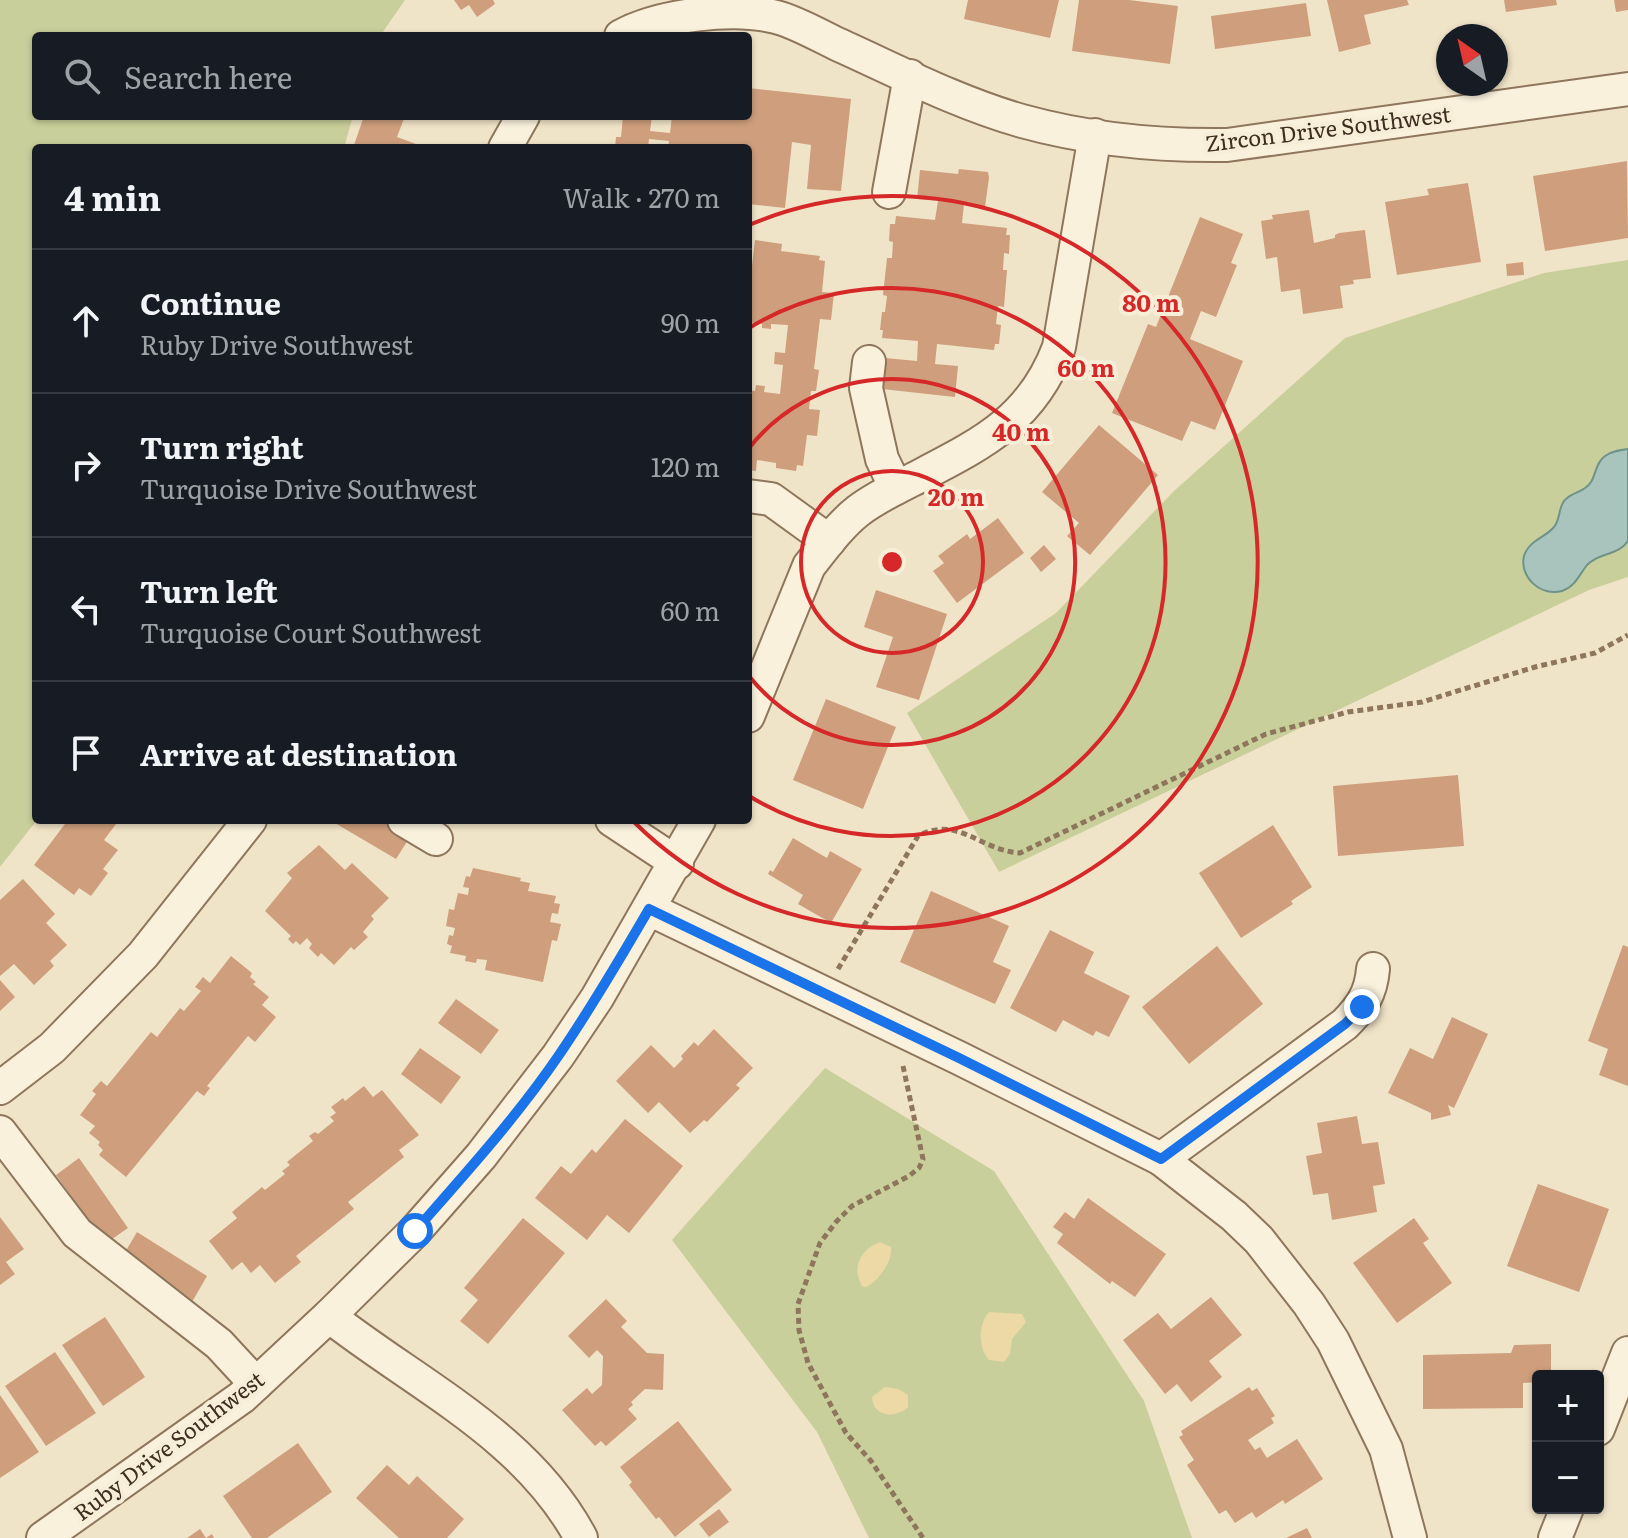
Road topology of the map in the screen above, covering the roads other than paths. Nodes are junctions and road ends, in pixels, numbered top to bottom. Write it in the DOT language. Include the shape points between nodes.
graph roads {
  1 [pos="632,32"];
  2 [pos="910,76"];
  3 [pos="1628,89"];
  4 [pos="521,120"];
  5 [pos="1095,135"];
  6 [pos="507,144"];
  7 [pos="889,192"];
  8 [pos="869,362"];
  9 [pos="896,488"];
  10 [pos="752,497"];
  11 [pos="829,541"];
  12 [pos="752,706"];
  13 [pos="247,824"];
  14 [pos="411,824"];
  15 [pos="618,824"];
  16 [pos="697,824"];
  17 [pos="436,839"];
  18 [pos="677,863"];
  19 [pos="649,909"];
  20 [pos="1373,969"];
  21 [pos="0,1088"];
  22 [pos="0,1132"];
  23 [pos="1161,1159"];
  24 [pos="329,1316"];
  25 [pos="1628,1353"];
  26 [pos="256,1384"];
  27 [pos="1604,1414"];
  28 [pos="1565,1514"];
  29 [pos="43,1538"];
  30 [pos="581,1538"];
  31 [pos="1410,1538"];
  32 [pos="1555,1538"];
  1 -- 2 [label="street, Zircon Drive Southwest" via="701,13 776,17"];
  2 -- 5 [label="street, Zircon Drive Southwest" via="1022,121"];
  2 -- 7 [label="street"];
  3 -- 5 [label="street, Zircon Drive Southwest" via="1227,145"];
  4 -- 6 [label="street"];
  5 -- 9 [label="street" via="1059,347 1049,375 1008,425"];
  8 -- 9 [label="street" via="866,388 882,459"];
  9 -- 11 [label="street" via="856,512"];
  10 -- 11 [label="street" via="771,499"];
  11 -- 12 [label="street" via="809,566"];
  13 -- 21 [label="street" via="143,955 52,1048"];
  14 -- 17 [label="street"];
  15 -- 18 [label="street"];
  16 -- 18 [label="street, Ruby Drive Southwest"];
  18 -- 19 [label="street, Ruby Drive Southwest"];
  19 -- 23 [label="street"];
  19 -- 24 [label="street, Ruby Drive Southwest" via="597,998 519,1109 415,1231"];
  20 -- 23 [label="street" via="1362,1007 1345,1024"];
  22 -- 26 [label="street" via="77,1233 219,1344"];
  23 -- 31 [label="street" via="1259,1240 1309,1304 1386,1449"];
  24 -- 26 [label="street, Ruby Drive Southwest"];
  24 -- 30 [label="street" via="474,1418 535,1473"];
  25 -- 27 [label="street"];
  26 -- 29 [label="street, Ruby Drive Southwest"];
  28 -- 32 [label="street"];
}
